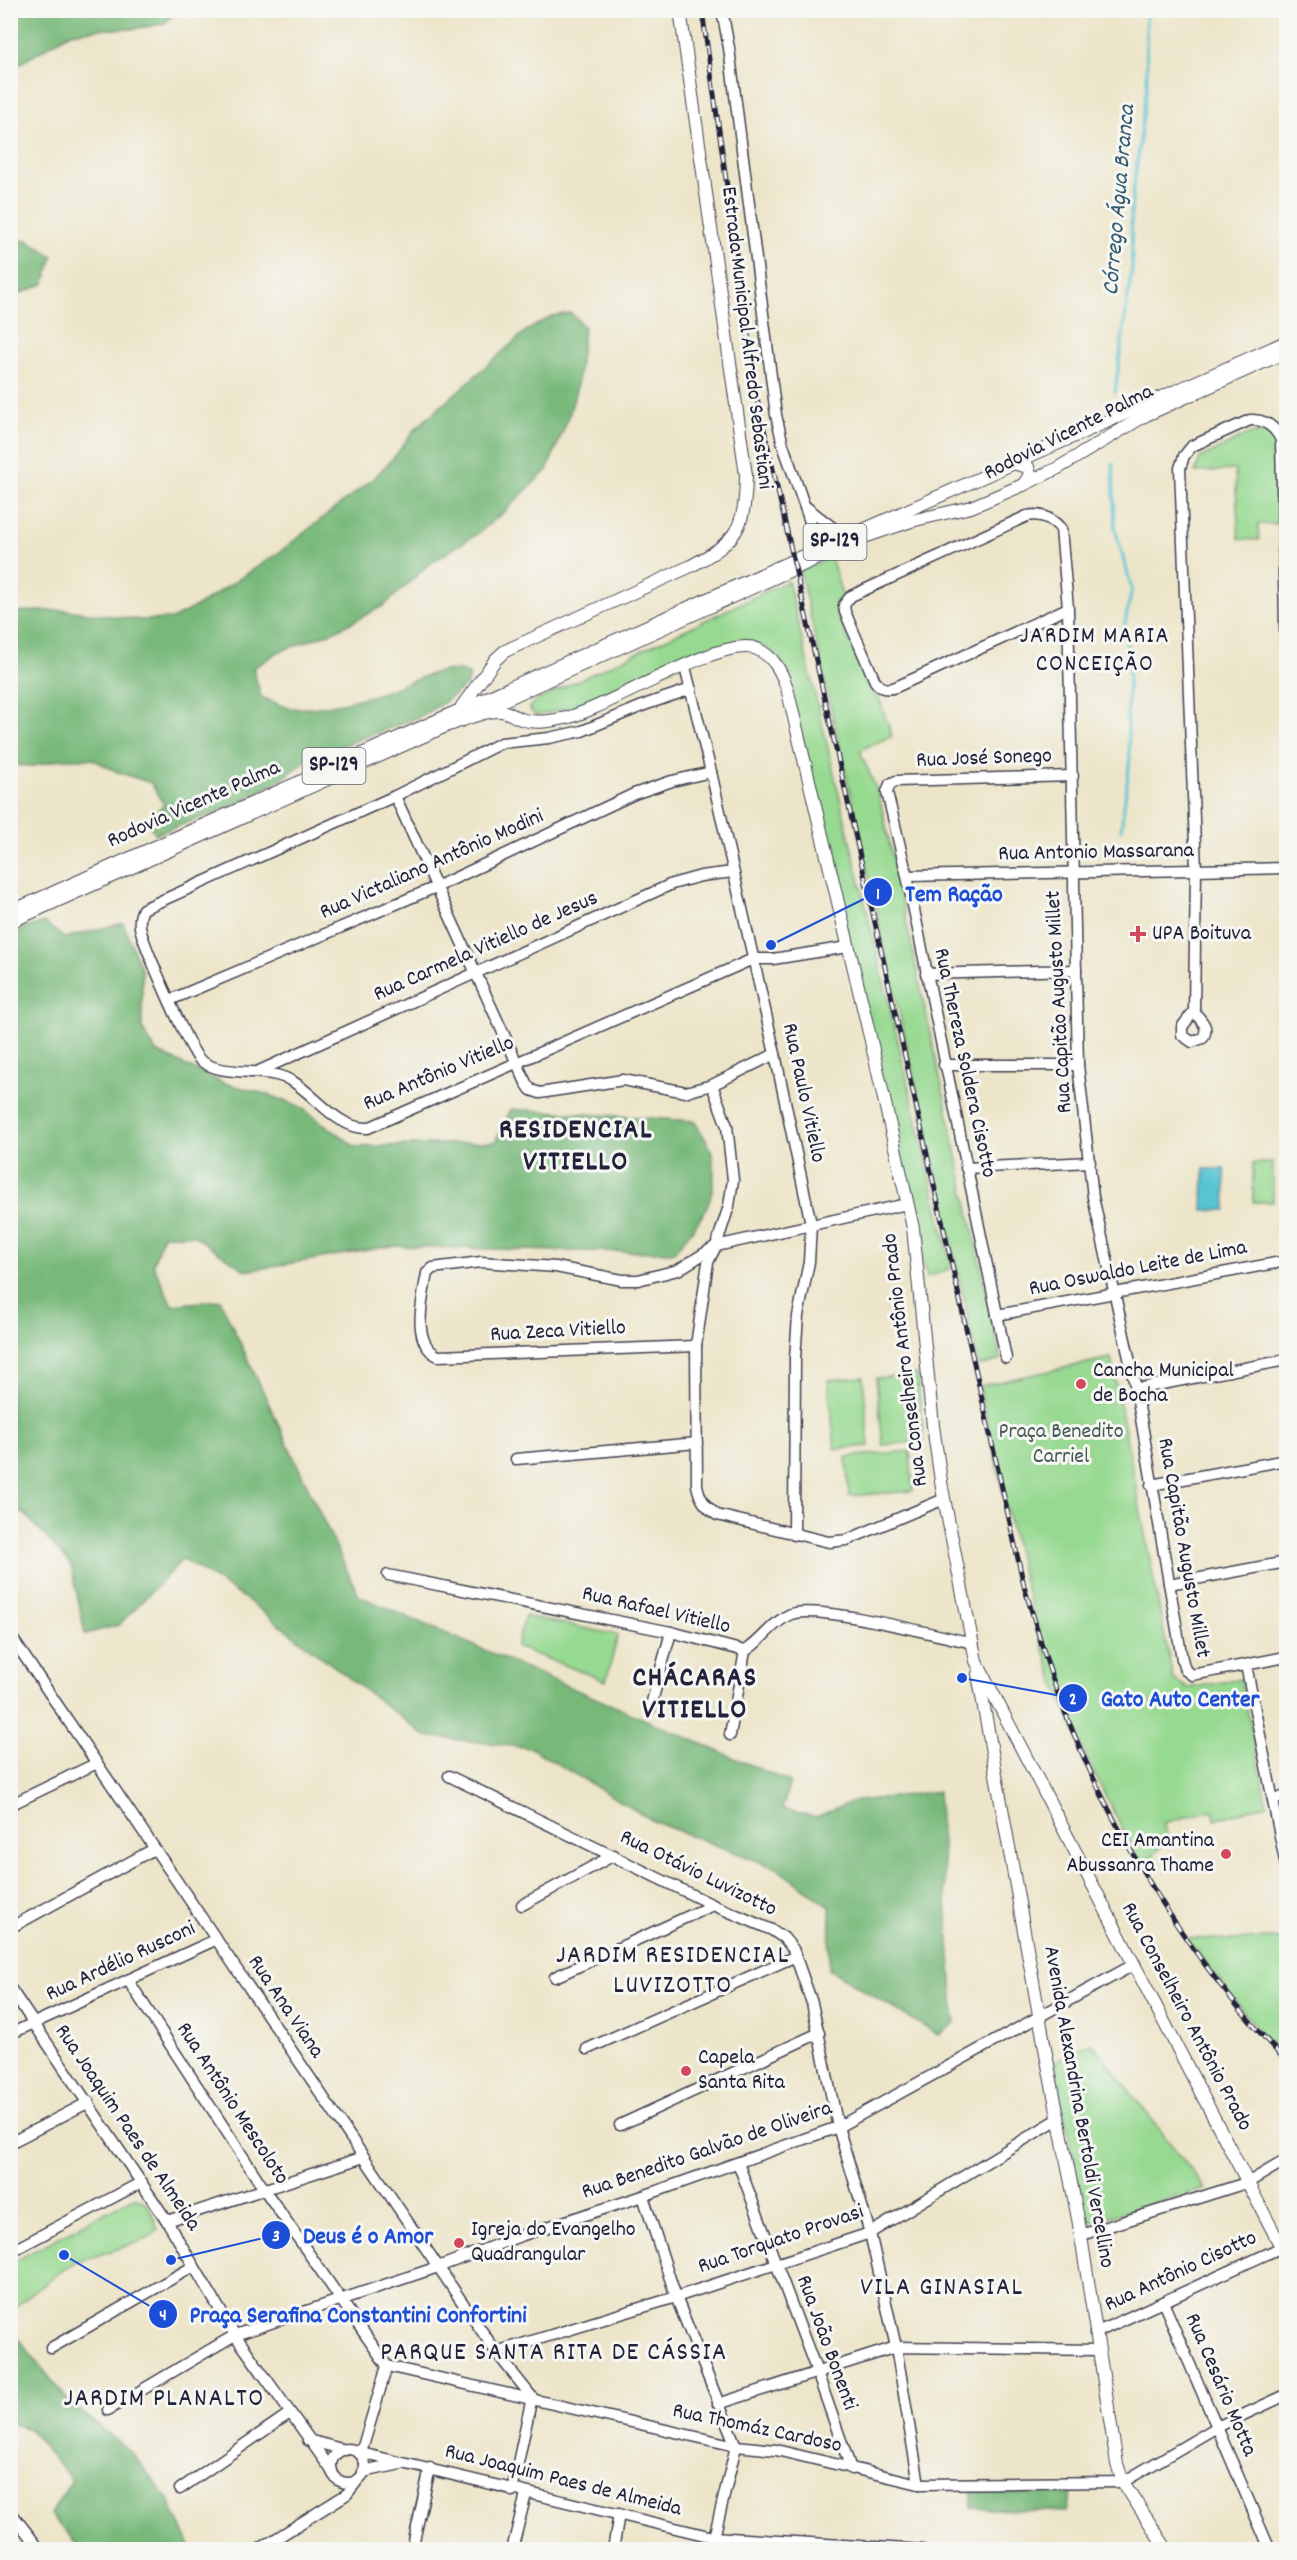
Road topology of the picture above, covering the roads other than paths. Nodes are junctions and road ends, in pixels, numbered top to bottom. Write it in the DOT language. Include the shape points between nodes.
graph roads {
  1 [pos="680,10"];
  2 [pos="722,10"];
  3 [pos="1287,342"];
  4 [pos="1287,352"];
  5 [pos="1011,463"];
  6 [pos="1023,484"];
  7 [pos="803,505"];
  8 [pos="846,537"];
  9 [pos="813,551"];
  10 [pos="1068,608"];
  11 [pos="660,624"];
  12 [pos="685,666"];
  13 [pos="492,667"];
  14 [pos="1287,667"];
  15 [pos="691,688"];
  16 [pos="510,692"];
  17 [pos="460,710"];
  18 [pos="530,722"];
  19 [pos="452,724"];
  20 [pos="711,772"];
  21 [pos="1073,776"];
  22 [pos="896,782"];
  23 [pos="395,796"];
  24 [pos="1287,868"];
  25 [pos="1196,870"];
  26 [pos="732,872"];
  27 [pos="1074,873"];
  28 [pos="907,876"];
  29 [pos="436,887"];
  30 [pos="10,912"];
  31 [pos="10,922"];
  32 [pos="848,947"];
  33 [pos="753,958"];
  34 [pos="1076,970"];
  35 [pos="476,973"];
  36 [pos="926,974"];
  37 [pos="170,1000"];
  38 [pos="1194,1011"];
  39 [pos="775,1054"];
  40 [pos="517,1062"];
  41 [pos="944,1065"];
  42 [pos="1078,1065"];
  43 [pos="259,1071"];
  44 [pos="712,1085"];
  45 [pos="1090,1162"];
  46 [pos="966,1168"];
  47 [pos="907,1204"];
  48 [pos="811,1224"];
  49 [pos="716,1246"];
  50 [pos="1287,1261"];
  51 [pos="1116,1293"];
  52 [pos="997,1315"];
  53 [pos="696,1346"];
  54 [pos="1006,1358"];
  55 [pos="1287,1360"];
  56 [pos="1136,1389"];
  57 [pos="697,1443"];
  58 [pos="516,1459"];
  59 [pos="1287,1460"];
  60 [pos="1151,1485"];
  61 [pos="944,1499"];
  62 [pos="794,1535"];
  63 [pos="1287,1562"];
  64 [pos="388,1575"];
  65 [pos="1170,1584"];
  66 [pos="671,1632"];
  67 [pos="10,1635"];
  68 [pos="973,1643"];
  69 [pos="745,1651"];
  70 [pos="1287,1657"];
  71 [pos="976,1661"];
  72 [pos="1246,1665"];
  73 [pos="650,1709"];
  74 [pos="1005,1717"];
  75 [pos="988,1726"];
  76 [pos="730,1735"];
  77 [pos="97,1763"];
  78 [pos="449,1776"];
  79 [pos="1287,1796"];
  80 [pos="1273,1800"];
  81 [pos="10,1805"];
  82 [pos="154,1849"];
  83 [pos="614,1855"];
  84 [pos="1287,1866"];
  85 [pos="522,1905"];
  86 [pos="713,1905"];
  87 [pos="10,1928"];
  88 [pos="215,1940"];
  89 [pos="796,1956"];
  90 [pos="1135,1964"];
  91 [pos="555,1977"];
  92 [pos="128,1980"];
  93 [pos="10,1988"];
  94 [pos="1039,2017"];
  95 [pos="34,2023"];
  96 [pos="819,2033"];
  97 [pos="10,2034"];
  98 [pos="587,2049"];
  99 [pos="89,2102"];
  100 [pos="1058,2119"];
  101 [pos="620,2125"];
  102 [pos="838,2127"];
  103 [pos="10,2143"];
  104 [pos="364,2157"];
  105 [pos="1287,2160"];
  106 [pos="738,2163"];
  107 [pos="142,2182"];
  108 [pos="1249,2182"];
  109 [pos="264,2189"];
  110 [pos="643,2196"];
  111 [pos="167,2221"];
  112 [pos="870,2233"];
  113 [pos="1081,2235"];
  114 [pos="10,2252"];
  115 [pos="1284,2252"];
  116 [pos="777,2265"];
  117 [pos="194,2266"];
  118 [pos="438,2267"];
  119 [pos="676,2297"];
  120 [pos="340,2300"];
  121 [pos="1163,2302"];
  122 [pos="1095,2333"];
  123 [pos="235,2335"];
  124 [pos="51,2348"];
  125 [pos="896,2348"];
  126 [pos="1098,2350"];
  127 [pos="496,2352"];
  128 [pos="387,2366"];
  129 [pos="817,2372"];
  130 [pos="1287,2395"];
  131 [pos="532,2397"];
  132 [pos="718,2404"];
  133 [pos="108,2410"];
  134 [pos="290,2413"];
  135 [pos="1217,2427"];
  136 [pos="308,2440"];
  137 [pos="736,2446"];
  138 [pos="345,2450"];
  139 [pos="361,2453"];
  140 [pos="403,2464"];
  141 [pos="430,2468"];
  142 [pos="851,2469"];
  143 [pos="332,2471"];
  144 [pos="360,2477"];
  145 [pos="344,2482"];
  146 [pos="1123,2482"];
  147 [pos="919,2484"];
  148 [pos="180,2490"];
  149 [pos="512,2491"];
  150 [pos="525,2494"];
  151 [pos="330,2504"];
  152 [pos="10,2511"];
  153 [pos="619,2514"];
  154 [pos="713,2537"];
  155 [pos="40,2550"];
  156 [pos="258,2550"];
  157 [pos="412,2550"];
  158 [pos="513,2550"];
  159 [pos="613,2550"];
  160 [pos="711,2550"];
  161 [pos="923,2550"];
  162 [pos="1167,2550"];
  163 [pos="1270,2550"];
  1 -- 13 [label="main road, Estrada Municipal Alfredo Sebastiani" via="746,475 743,514 732,538 720,550 522,642 496,659"];
  2 -- 7 [label="street" via="776,415"];
  3 -- 5 [label="main road, Rodovia Vicente Palma / SP-129"];
  4 -- 6 [label="main road, Rodovia Vicente Palma / SP-129" via="1146,415 1058,468"];
  5 -- 6 [label="main road" via="1028,467 1030,475"];
  5 -- 8 [label="main road, SP-129"];
  6 -- 11 [label="main road, Rodovia Vicente Palma / SP-129" via="971,507 864,537"];
  7 -- 8 [label="street"];
  7 -- 9 [label="street" via="814,532"];
  8 -- 9 [label="main road, SP-129"];
  9 -- 11 [label="main road, SP-129"];
  10 -- 10 [label="street, Rua Capitão Augusto Millet" via="896,687 884,688 875,681 844,612 844,603 851,596 1027,516 1044,516 1061,529"];
  10 -- 21 [label="street, Rua Capitão Augusto Millet"];
  11 -- 16 [label="main road, Rodovia Vicente Palma / SP-129"];
  12 -- 15 [label="street, Rua Paulo Vitiello"];
  12 -- 18 [label="main road, Rua Conselheiro Antônio Prado" via="581,714"];
  12 -- 32 [label="main road, Rua Conselheiro Antônio Prado" via="726,649 745,647 766,654 779,668"];
  13 -- 16 [label="main road" via="496,678"];
  13 -- 17 [label="main road, Estrada Municipal Alfredo Sebastiani"];
  14 -- 25 [label="street" via="1281,437 1263,421 1246,421 1195,444 1186,452 1180,468"];
  15 -- 20 [label="street, Rua Paulo Vitiello"];
  15 -- 23 [label="street" via="582,731 501,743"];
  16 -- 17 [label="main road, Rodovia Vicente Palma / SP-129"];
  16 -- 18 [label="main road" via="514,708"];
  16 -- 19 [label="main road, Rodovia Vicente Palma / SP-129"];
  17 -- 30 [label="main road, Rodovia Vicente Palma / SP-129"];
  18 -- 19 [label="main road" via="498,711"];
  19 -- 31 [label="main road, Rodovia Vicente Palma / SP-129"];
  20 -- 26 [label="street, Rua Paulo Vitiello"];
  20 -- 29 [label="street, Rua Victaliano Antônio Modini" via="634,794"];
  21 -- 22 [label="street, Rua José Sonego"];
  21 -- 27 [label="street, Rua Capitão Augusto Millet"];
  22 -- 28 [label="street, Rua Thereza Soldera Cisotto" via="889,785 886,795"];
  23 -- 29 [label="street"];
  23 -- 37 [label="street, Rua Antônio Vitiello" via="143,909 139,917 145,945"];
  24 -- 25 [label="street, Rua Antonio Massarana"];
  25 -- 27 [label="street, Rua Antonio Massarana"];
  25 -- 38 [label="street"];
  26 -- 33 [label="street, Rua Paulo Vitiello"];
  26 -- 35 [label="street, Rua Carmela Vitiello de Jesus" via="672,884"];
  27 -- 28 [label="street, Rua Antonio Massarana"];
  27 -- 34 [label="street, Rua Capitão Augusto Millet"];
  28 -- 36 [label="street, Rua Thereza Soldera Cisotto"];
  29 -- 35 [label="street"];
  29 -- 37 [label="street, Rua Victaliano Antônio Modini"];
  32 -- 33 [label="street, Rua Antônio Vitiello" via="773,959"];
  32 -- 47 [label="main road, Rua Conselheiro Antônio Prado"];
  33 -- 39 [label="street, Rua Paulo Vitiello"];
  33 -- 40 [label="street, Rua Antônio Vitiello"];
  34 -- 36 [label="street"];
  34 -- 42 [label="street, Rua Capitão Augusto Millet"];
  35 -- 40 [label="street"];
  35 -- 43 [label="street, Rua Carmela Vitiello de Jesus"];
  36 -- 41 [label="street, Rua Thereza Soldera Cisotto"];
  37 -- 43 [label="street, Rua Antônio Vitiello" via="198,1058 225,1070"];
  39 -- 44 [label="street"];
  39 -- 48 [label="street, Rua Paulo Vitiello"];
  40 -- 43 [label="street, Rua Antônio Vitiello" via="358,1129 346,1124 292,1081"];
  40 -- 44 [label="street" via="525,1083 540,1093 623,1080 686,1092"];
  41 -- 42 [label="street"];
  41 -- 46 [label="street, Rua Thereza Soldera Cisotto"];
  42 -- 45 [label="street, Rua Capitão Augusto Millet"];
  44 -- 49 [label="street" via="727,1126 733,1180"];
  45 -- 46 [label="street"];
  45 -- 51 [label="street, Rua Capitão Augusto Millet" via="1093,1197"];
  46 -- 52 [label="street, Rua Thereza Soldera Cisotto"];
  47 -- 48 [label="street"];
  47 -- 61 [label="main road, Rua Conselheiro Antônio Prado" via="914,1235"];
  48 -- 49 [label="street"];
  48 -- 62 [label="street, Rua Paulo Vitiello" via="795,1358"];
  49 -- 53 [label="street" via="708,1262"];
  49 -- 53 [label="street, Rua Zeca Vitiello" via="678,1270 638,1280 556,1267 481,1262 433,1268 426,1275 420,1327 426,1346 442,1357"];
  50 -- 51 [label="street, Rua Oswaldo Leite de Lima"];
  51 -- 52 [label="street, Rua Oswaldo Leite de Lima"];
  51 -- 56 [label="street, Rua Capitão Augusto Millet"];
  52 -- 54 [label="street, Rua Thereza Soldera Cisotto"];
  53 -- 57 [label="street"];
  55 -- 56 [label="street"];
  56 -- 60 [label="street, Rua Capitão Augusto Millet"];
  57 -- 58 [label="street"];
  57 -- 62 [label="street" via="697,1485 705,1506 717,1515"];
  59 -- 60 [label="street"];
  60 -- 65 [label="street, Rua Capitão Augusto Millet"];
  61 -- 62 [label="street" via="847,1540 829,1542"];
  61 -- 68 [label="main road, Rua Conselheiro Antônio Prado"];
  63 -- 65 [label="street"];
  64 -- 66 [label="street, Rua Rafael Vitiello"];
  65 -- 72 [label="street, Rua Capitão Augusto Millet" via="1184,1668 1192,1675"];
  66 -- 69 [label="street, Rua Rafael Vitiello"];
  66 -- 73 [label="street"];
  67 -- 77 [label="street, Rua Ana Viana"];
  68 -- 69 [label="street, Rua Rafael Vitiello" via="803,1611 784,1617"];
  68 -- 71 [label="main road, Rua Conselheiro Antônio Prado"];
  69 -- 76 [label="street"];
  70 -- 72 [label="street"];
  71 -- 74 [label="main road, Rua Conselheiro Antônio Prado"];
  71 -- 75 [label="main road, Avenida Alexandrina Bertoldi Vercellino"];
  72 -- 80 [label="street"];
  74 -- 75 [label="main road"];
  74 -- 90 [label="main road, Rua Conselheiro Antônio Prado"];
  75 -- 94 [label="main road, Avenida Alexandrina Bertoldi Vercellino"];
  77 -- 81 [label="street"];
  77 -- 82 [label="street, Rua Ana Viana"];
  78 -- 83 [label="street, Rua Otávio Luvizotto"];
  79 -- 80 [label="street"];
  80 -- 84 [label="street"];
  82 -- 87 [label="street"];
  82 -- 88 [label="street, Rua Ana Viana"];
  83 -- 85 [label="street"];
  83 -- 86 [label="street, Rua Otávio Luvizotto"];
  86 -- 89 [label="street, Rua Otávio Luvizotto" via="784,1938"];
  86 -- 91 [label="street"];
  88 -- 92 [label="street, Rua Ardélio Rusconi"];
  88 -- 104 [label="street, Rua Ana Viana"];
  89 -- 96 [label="street, Rua Otávio Luvizotto"];
  89 -- 98 [label="street"];
  90 -- 94 [label="street, Rua Benedito Galvão de Oliveira"];
  90 -- 108 [label="main road, Rua Conselheiro Antônio Prado"];
  92 -- 95 [label="street, Rua Ardélio Rusconi"];
  92 -- 109 [label="street, Rua Antônio Mescoloto"];
  93 -- 95 [label="street, Rua Joaquim Paes de Almeida"];
  94 -- 100 [label="main road, Avenida Alexandrina Bertoldi Vercellino"];
  94 -- 102 [label="street, Rua Benedito Galvão de Oliveira"];
  95 -- 97 [label="street, Rua Ardélio Rusconi"];
  95 -- 99 [label="street, Rua Joaquim Paes de Almeida"];
  96 -- 101 [label="street"];
  96 -- 102 [label="street, Rua Otávio Luvizotto"];
  99 -- 103 [label="street"];
  99 -- 107 [label="street, Rua Joaquim Paes de Almeida"];
  100 -- 112 [label="street, Rua Torquato Provasi"];
  100 -- 113 [label="main road, Avenida Alexandrina Bertoldi Vercellino"];
  102 -- 106 [label="street, Rua Benedito Galvão de Oliveira"];
  102 -- 112 [label="street, Rua Otávio Luvizotto"];
  104 -- 109 [label="street"];
  104 -- 118 [label="street, Rua Ana Viana"];
  105 -- 108 [label="street"];
  106 -- 110 [label="street, Rua Benedito Galvão de Oliveira"];
  106 -- 116 [label="street, Rua João Bonenti"];
  107 -- 111 [label="street, Rua Joaquim Paes de Almeida"];
  107 -- 114 [label="street"];
  108 -- 113 [label="street"];
  108 -- 115 [label="main road, Rua Conselheiro Antônio Prado"];
  109 -- 111 [label="street"];
  109 -- 120 [label="street, Rua Antônio Mescoloto"];
  110 -- 118 [label="street, Rua Benedito Galvão de Oliveira"];
  110 -- 119 [label="street"];
  111 -- 117 [label="street, Rua Joaquim Paes de Almeida"];
  112 -- 116 [label="street, Rua Torquato Provasi"];
  112 -- 125 [label="street, Rua Otávio Luvizotto"];
  113 -- 122 [label="main road, Avenida Alexandrina Bertoldi Vercellino"];
  115 -- 121 [label="street, Rua Antônio Cisotto"];
  116 -- 119 [label="street, Rua Torquato Provasi"];
  116 -- 129 [label="street, Rua João Bonenti"];
  117 -- 123 [label="street, Rua Joaquim Paes de Almeida"];
  117 -- 124 [label="street"];
  118 -- 120 [label="street, Rua Benedito Galvão de Oliveira"];
  118 -- 127 [label="street, Rua Ana Viana"];
  119 -- 127 [label="street, Rua Torquato Provasi"];
  119 -- 132 [label="street"];
  120 -- 123 [label="street, Rua Benedito Galvão de Oliveira"];
  120 -- 128 [label="street, Rua Antônio Mescoloto"];
  121 -- 122 [label="street, Rua Antônio Cisotto"];
  121 -- 135 [label="street, Rua Cesário Motta"];
  122 -- 126 [label="main road, Avenida Alexandrina Bertoldi Vercellino"];
  123 -- 133 [label="street, Rua Benedito Galvão de Oliveira"];
  123 -- 134 [label="street, Rua Joaquim Paes de Almeida"];
  125 -- 126 [label="street"];
  125 -- 129 [label="street"];
  125 -- 147 [label="street, Rua Otávio Luvizotto"];
  126 -- 146 [label="main road, Avenida Alexandrina Bertoldi Vercellino"];
  127 -- 131 [label="street, Rua Ana Viana"];
  128 -- 131 [label="street, Rua Thomáz Cardoso"];
  128 -- 139 [label="street"];
  129 -- 132 [label="street"];
  129 -- 142 [label="street, Rua João Bonenti"];
  130 -- 135 [label="street"];
  131 -- 137 [label="street, Rua Thomáz Cardoso"];
  131 -- 149 [label="street"];
  132 -- 137 [label="street"];
  134 -- 136 [label="street, Rua Joaquim Paes de Almeida"];
  134 -- 148 [label="street"];
  135 -- 146 [label="street"];
  135 -- 163 [label="street, Rua Cesário Motta"];
  136 -- 138 [label="street"];
  136 -- 143 [label="street, Rua Joaquim Paes de Almeida"];
  137 -- 142 [label="street, Rua Thomáz Cardoso" via="776,2450"];
  137 -- 154 [label="street"];
  138 -- 139 [label="street"];
  138 -- 143 [label="street" via="335,2455"];
  139 -- 140 [label="street, Rua Joaquim Paes de Almeida"];
  139 -- 144 [label="street" via="365,2464"];
  140 -- 141 [label="street, Rua Joaquim Paes de Almeida"];
  140 -- 144 [label="street, Rua Joaquim Paes de Almeida"];
  141 -- 149 [label="street, Rua Joaquim Paes de Almeida"];
  141 -- 157 [label="street"];
  142 -- 147 [label="street, Rua Thomáz Cardoso"];
  143 -- 145 [label="street"];
  144 -- 145 [label="street"];
  144 -- 151 [label="street" via="347,2494"];
  145 -- 151 [label="street"];
  146 -- 147 [label="street, Rua Thomáz Cardoso"];
  146 -- 162 [label="main road, Avenida Alexandrina Bertoldi Vercellino"];
  149 -- 150 [label="street, Rua Joaquim Paes de Almeida"];
  150 -- 153 [label="street, Rua Joaquim Paes de Almeida"];
  150 -- 158 [label="street"];
  151 -- 156 [label="street"];
  152 -- 155 [label="street"];
  153 -- 154 [label="street, Rua Joaquim Paes de Almeida"];
  153 -- 159 [label="street"];
  154 -- 160 [label="street"];
  154 -- 161 [label="street, Rua Joaquim Paes de Almeida"];
}
